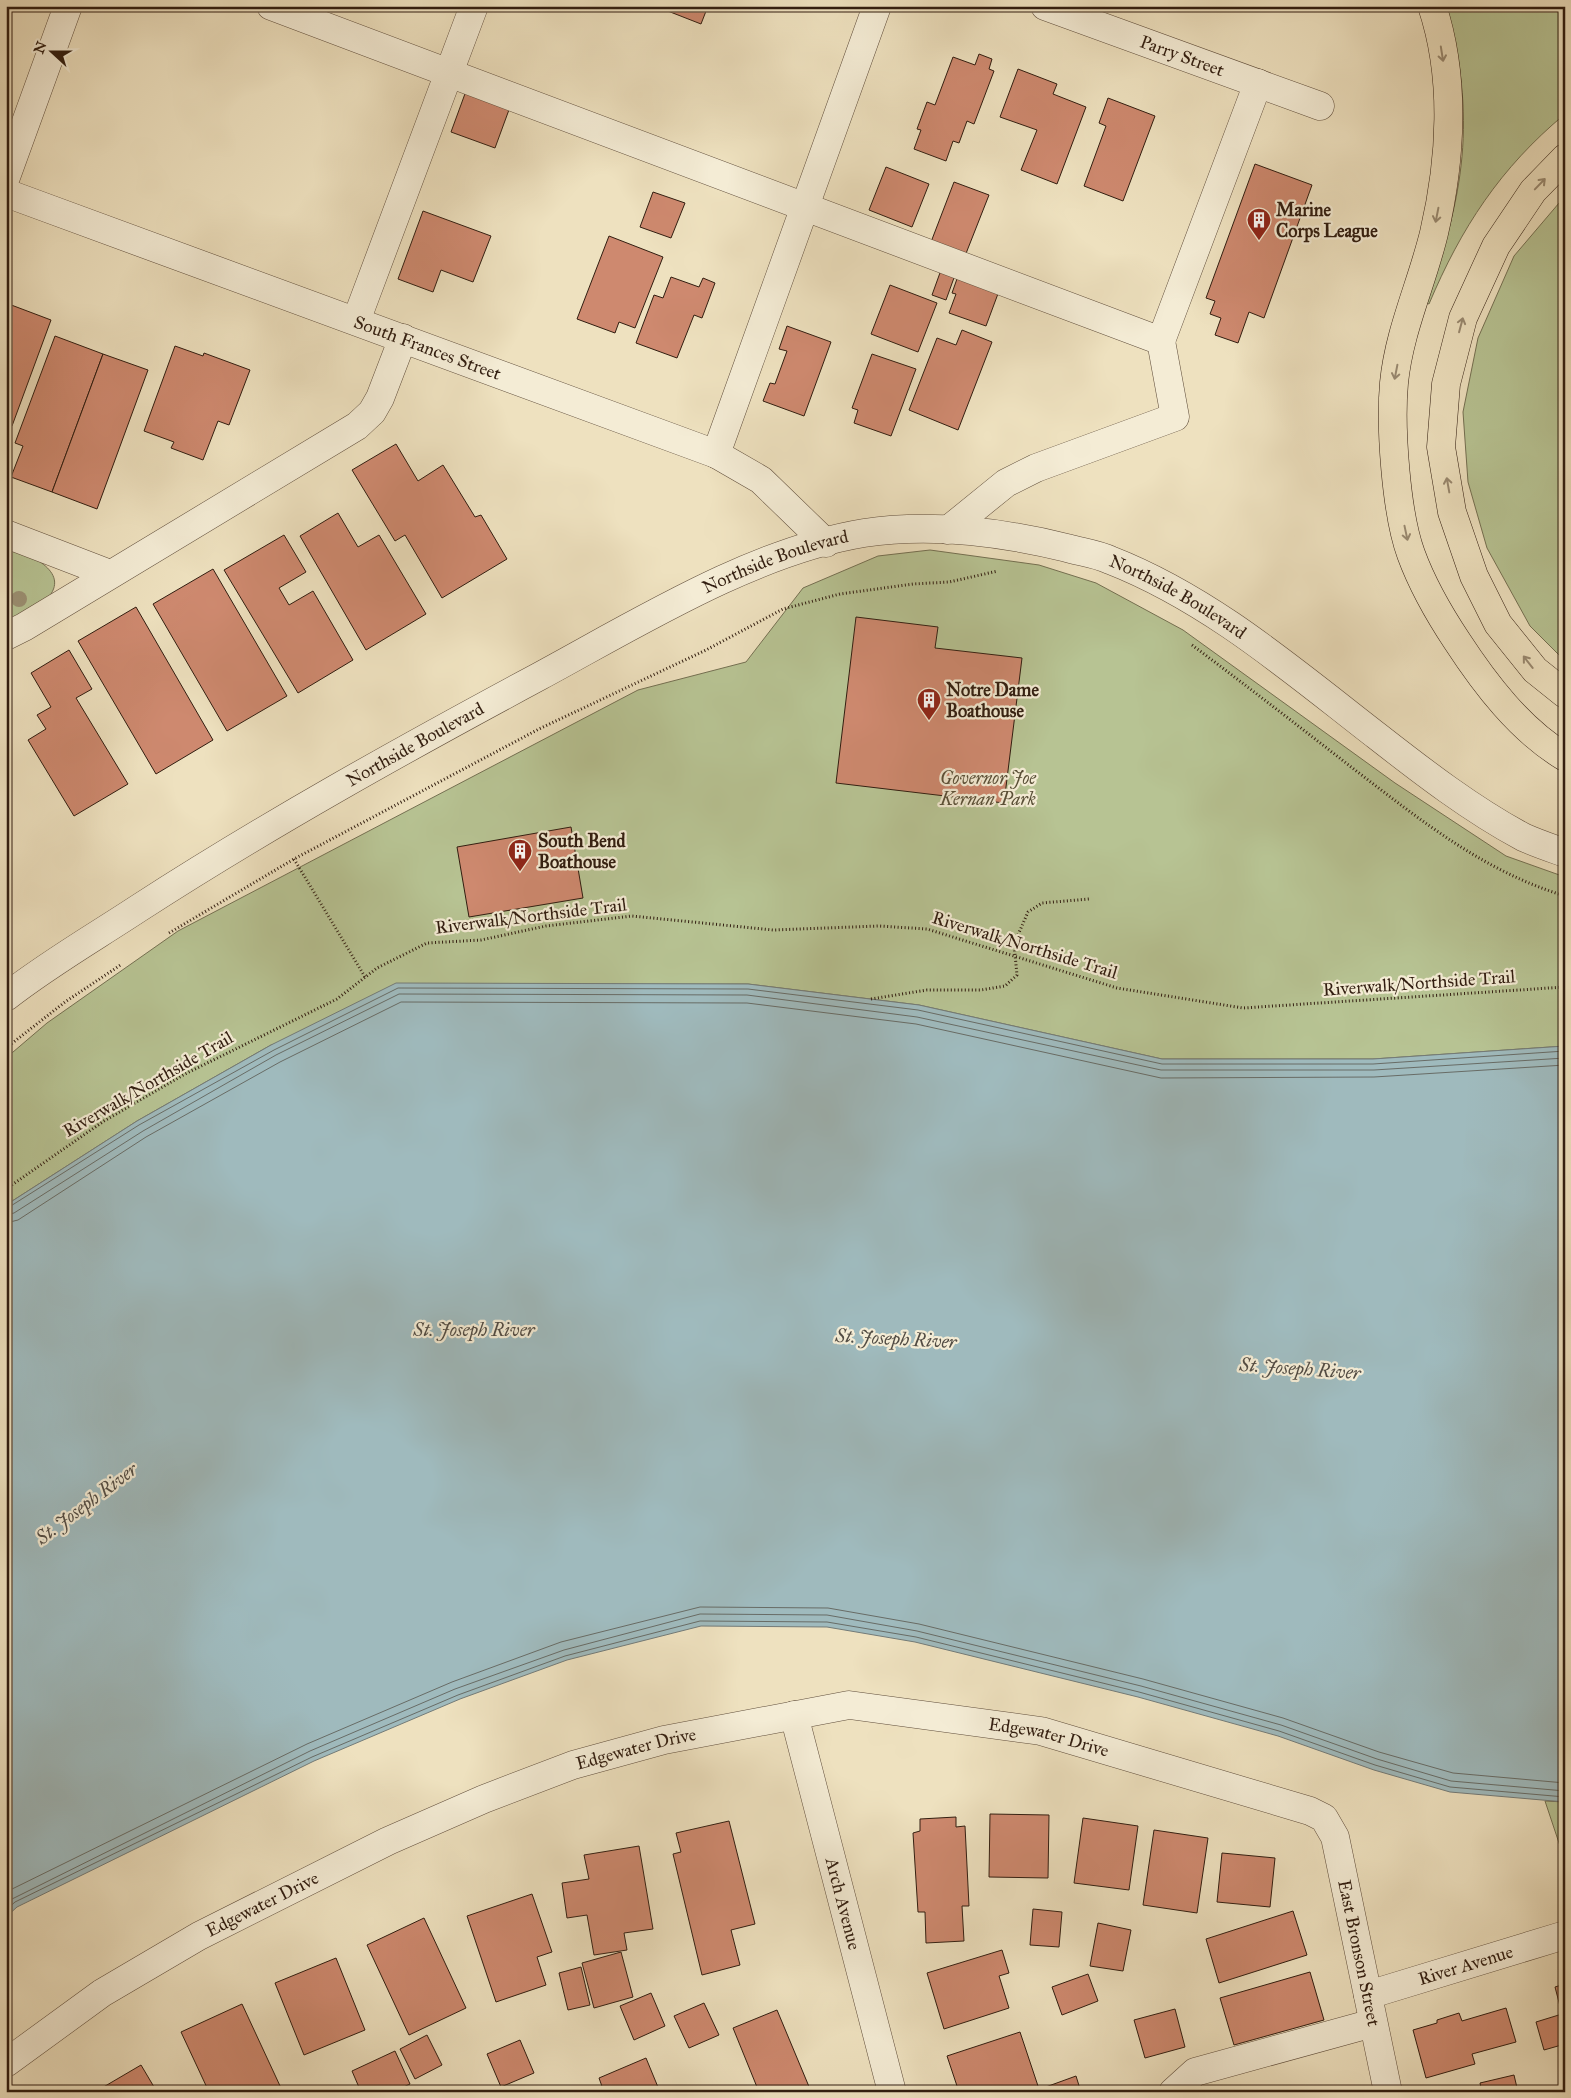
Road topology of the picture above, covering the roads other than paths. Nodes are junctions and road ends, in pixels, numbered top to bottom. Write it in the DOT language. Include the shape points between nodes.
graph roads {
  1 [pos="68,6"];
  2 [pos="271,6"];
  3 [pos="474,6"];
  4 [pos="876,6"];
  5 [pos="1045,6"];
  6 [pos="1432,6"];
  7 [pos="447,74"];
  8 [pos="1258,83"];
  9 [pos="1320,106"];
  10 [pos="1565,158"];
  11 [pos="6,177"];
  12 [pos="6,193"];
  13 [pos="805,207"];
  14 [pos="356,321"];
  15 [pos="403,338"];
  16 [pos="1161,341"];
  17 [pos="716,454"];
  18 [pos="948,530"];
  19 [pos="6,534"];
  20 [pos="826,543"];
  21 [pos="110,574"];
  22 [pos="6,636"];
  23 [pos="1565,694"];
  24 [pos="1565,757"];
  25 [pos="1565,853"];
  26 [pos="10,990"];
  27 [pos="794,1715"];
  28 [pos="1324,1818"];
  29 [pos="1565,1936"];
  30 [pos="1368,1995"];
  31 [pos="1373,2022"];
  32 [pos="6,2063"];
  33 [pos="892,2092"];
  34 [pos="1173,2092"];
  35 [pos="1388,2092"];
  1 -- 11 [label="street"];
  2 -- 7 [label="street"];
  3 -- 7 [label="street"];
  4 -- 13 [label="street"];
  5 -- 8 [label="street, Parry Street"];
  6 -- 24 [label="main road, one-way" via="1438,23 1447,83 1448,141 1434,234 1405,327 1394,383 1398,497 1410,553 1439,614 1475,668 1508,708 1547,746"];
  7 -- 13 [label="street"];
  7 -- 14 [label="street"];
  8 -- 9 [label="street, Parry Street"];
  8 -- 16 [label="street"];
  23 -- 10 [label="main road, one-way" via="1535,670 1504,632 1478,584 1452,512 1441,447 1446,384 1463,318 1496,246 1533,191"];
  12 -- 14 [label="street, South Frances Street"];
  13 -- 16 [label="street"];
  13 -- 17 [label="street"];
  14 -- 15 [label="street, South Frances Street"];
  15 -- 17 [label="street, South Frances Street"];
  15 -- 21 [label="street" via="380,398 372,412 357,426"];
  16 -- 18 [label="street" via="1175,417 1036,468 1006,483"];
  17 -- 20 [label="street, South Frances Street" via="761,480"];
  18 -- 20 [label="street, Northside Boulevard" via="921,528 864,533"];
  18 -- 25 [label="street, Northside Boulevard" via="1048,543 1107,558 1163,585 1217,616 1278,659 1419,769 1470,804 1526,838"];
  19 -- 21 [label="street"];
  20 -- 26 [label="street, Northside Boulevard" via="793,551 733,576 445,726 221,855"];
  21 -- 22 [label="street"];
  27 -- 28 [label="street, Edgewater Drive" via="849,1705 1041,1731 1310,1811"];
  27 -- 32 [label="street, Edgewater Drive" via="664,1740 573,1765 388,1841 199,1936 102,1992"];
  27 -- 33 [label="street, Arch Avenue"];
  28 -- 30 [label="street, East Bronson Street" via="1335,1837"];
  29 -- 30 [label="street, River Avenue"];
  30 -- 31 [label="street, East Bronson Street"];
  31 -- 34 [label="street" via="1195,2072"];
  31 -- 35 [label="street, East Bronson Street"];
}
